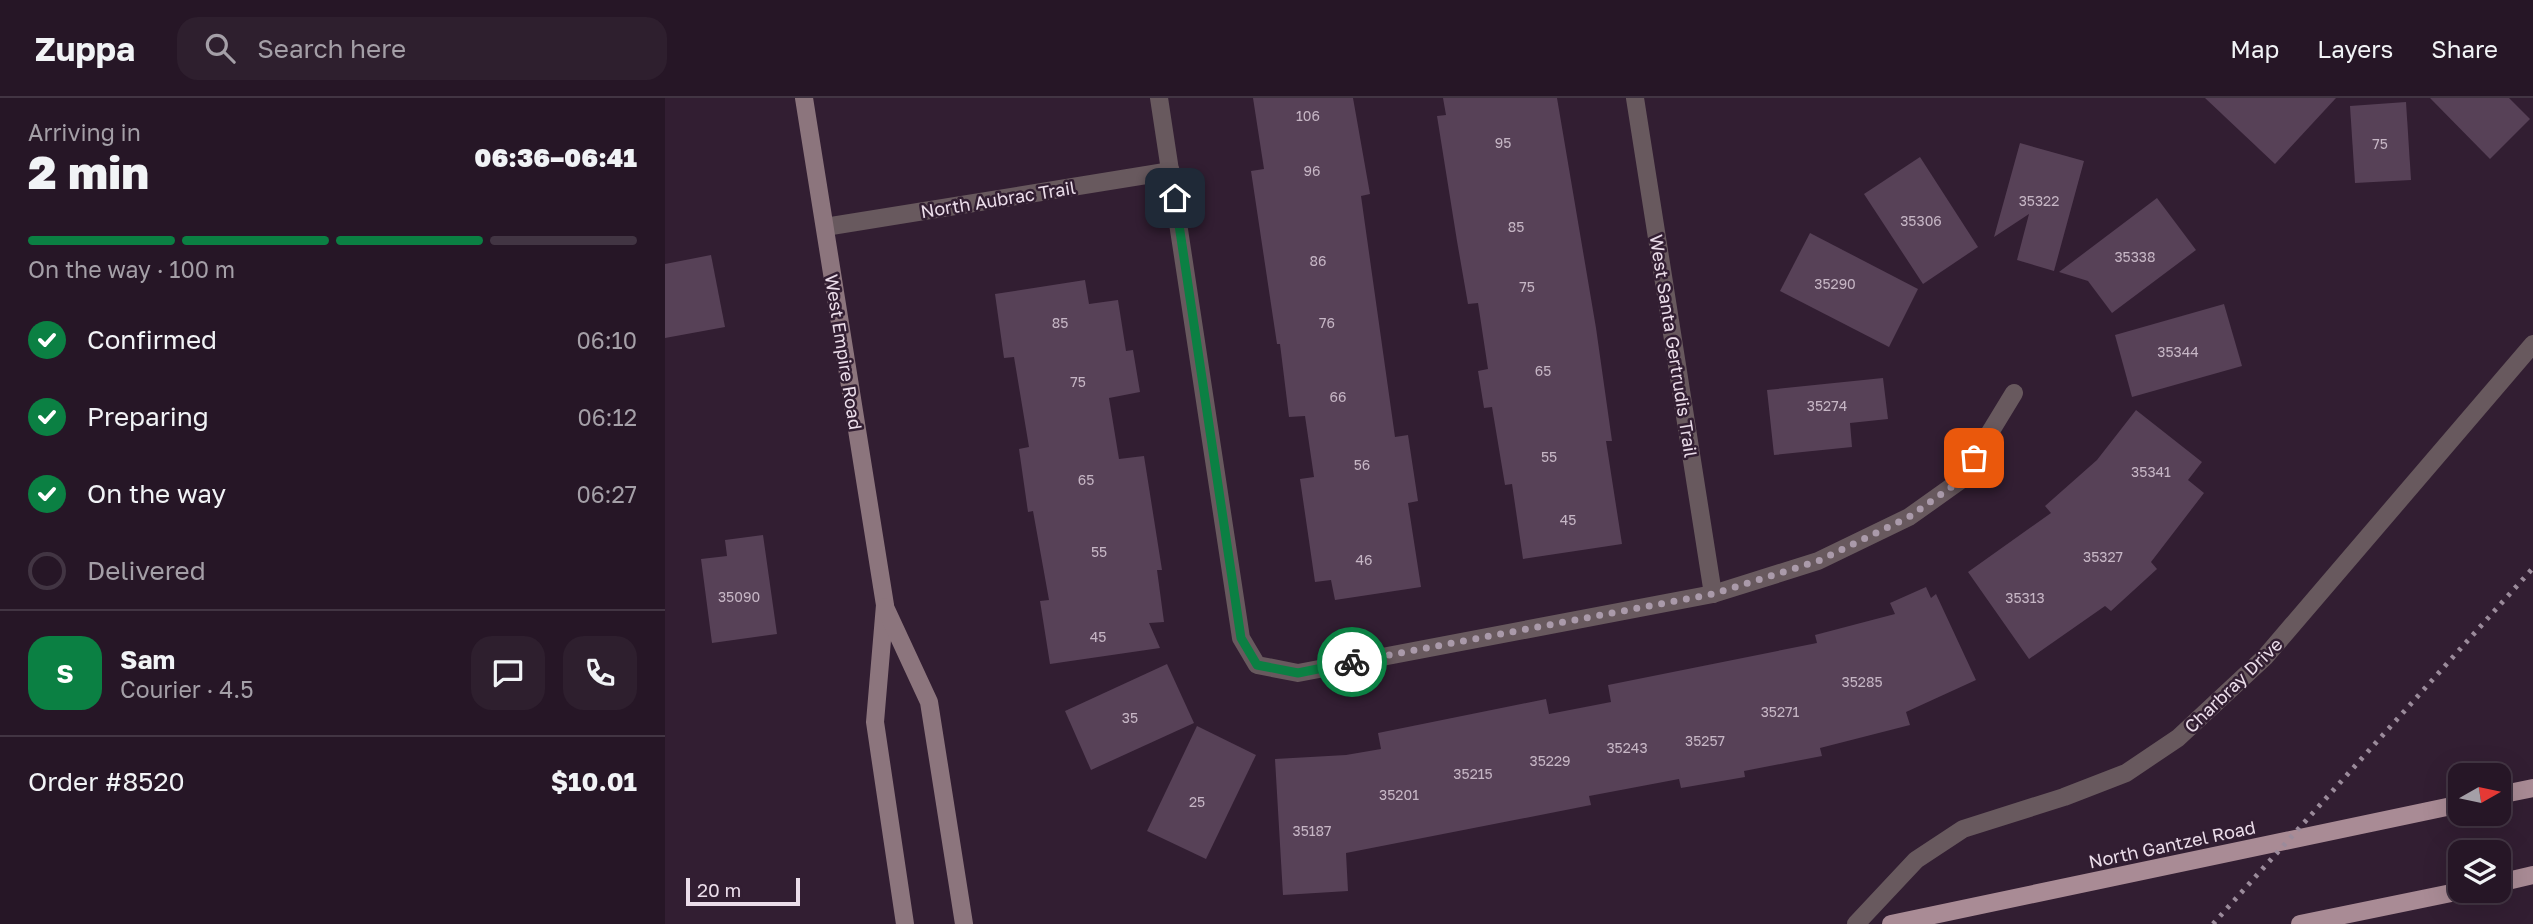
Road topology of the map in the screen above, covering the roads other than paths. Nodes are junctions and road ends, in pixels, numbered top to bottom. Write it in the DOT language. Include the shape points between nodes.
graph roads {
  1 [pos="804,98"];
  2 [pos="1159,98"];
  3 [pos="1635,98"];
  4 [pos="1171,171"];
  5 [pos="825,227"];
  6 [pos="2533,344"];
  7 [pos="2014,393"];
  8 [pos="1713,594"];
  9 [pos="884,606"];
  10 [pos="2533,788"];
  11 [pos="2511,793"];
  12 [pos="2448,807"];
  13 [pos="2533,876"];
  14 [pos="2511,881"];
  15 [pos="2448,894"];
  16 [pos="905,924"];
  17 [pos="964,924"];
  18 [pos="1856,924"];
  19 [pos="1891,924"];
  20 [pos="2300,924"];
  1 -- 5 [label="street, West Empire Road"];
  2 -- 4 [label="street"];
  3 -- 8 [label="street, West Santa Gertrudis Trail"];
  4 -- 5 [label="street, North Aubrac Trail"];
  4 -- 8 [label="street" via="1241,638 1257,665 1298,673"];
  5 -- 9 [label="street, West Empire Road"];
  6 -- 18 [label="street, Charbray Drive" via="2265,657 2178,738 2126,772 1962,829 1916,860"];
  7 -- 8 [label="street" via="1961,480 1909,517 1818,561"];
  9 -- 16 [label="street, West Empire Road" via="875,723"];
  9 -- 17 [label="street, West Empire Road" via="929,702"];
  10 -- 11 [label="main road"];
  12 -- 19 [label="main road, North Gantzel Road"];
  13 -- 14 [label="main road"];
  15 -- 20 [label="main road"];
}
